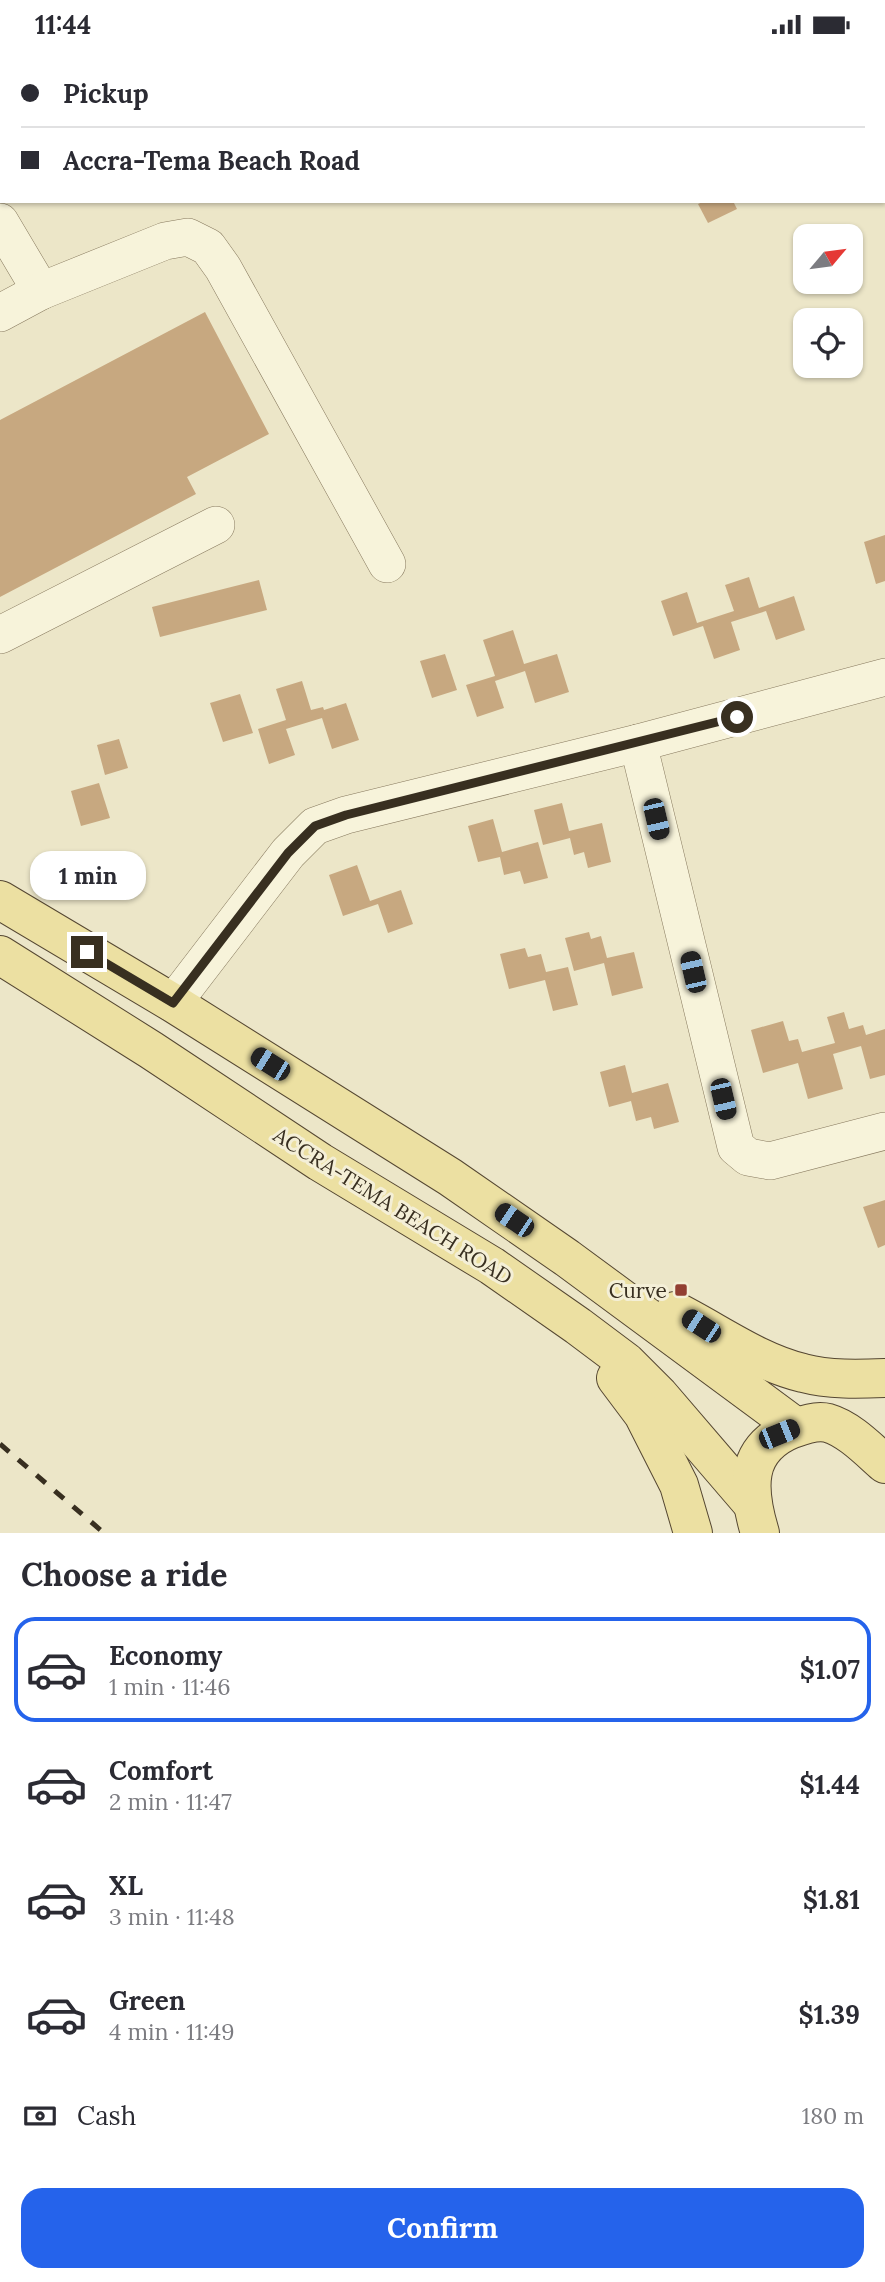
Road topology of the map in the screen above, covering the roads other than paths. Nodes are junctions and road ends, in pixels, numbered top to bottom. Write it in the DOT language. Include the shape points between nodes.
graph roads {
  1 [pos="0,222"];
  2 [pos="41,291"];
  3 [pos="0,313"];
  4 [pos="216,525"];
  5 [pos="387,564"];
  6 [pos="0,635"];
  7 [pos="885,677"];
  8 [pos="638,743"];
  9 [pos="0,901"];
  10 [pos="0,955"];
  11 [pos="173,1003"];
  12 [pos="885,1131"];
  13 [pos="612,1291"];
  14 [pos="578,1326"];
  15 [pos="885,1378"];
  16 [pos="836,1426"];
  17 [pos="796,1427"];
  18 [pos="885,1437"];
  19 [pos="885,1464"];
  20 [pos="755,1517"];
  21 [pos="693,1533"];
  1 -- 2 [label="street"];
  2 -- 3 [label="street"];
  2 -- 5 [label="street" via="164,241 188,237 208,247"];
  4 -- 6 [label="street"];
  7 -- 8 [label="street"];
  8 -- 11 [label="street" via="315,826 288,853"];
  8 -- 12 [label="street" via="736,1147 748,1157 770,1161"];
  9 -- 11 [label="main road"];
  10 -- 14 [label="main road, ACCRA-TEMA BEACH ROAD" via="492,1266"];
  11 -- 13 [label="main road" via="450,1177"];
  13 -- 15 [label="main road" via="658,1303 715,1335 803,1373"];
  13 -- 17 [label="main road"];
  14 -- 20 [label="main road, ACCRA-TEMA BEACH ROAD" via="626,1362 659,1395"];
  14 -- 21 [label="main road" via="643,1414 679,1485"];
  16 -- 17 [label="main road" via="812,1422"];
  16 -- 18 [label="main road"];
  16 -- 19 [label="main road"];
  17 -- 20 [label="main road" via="763,1447 752,1470"];
}
